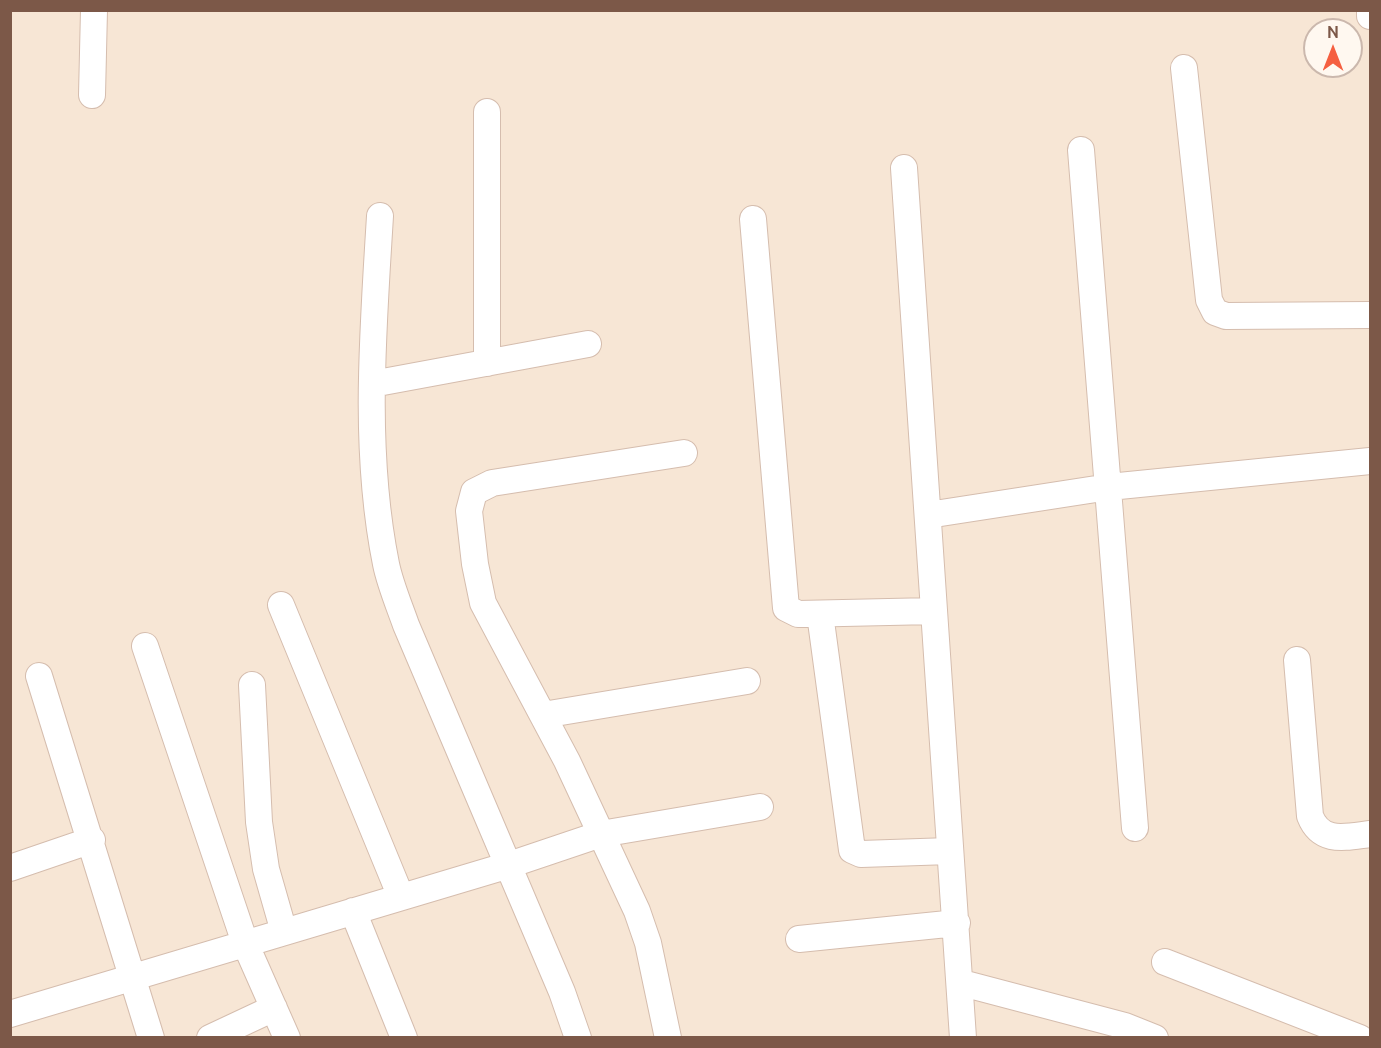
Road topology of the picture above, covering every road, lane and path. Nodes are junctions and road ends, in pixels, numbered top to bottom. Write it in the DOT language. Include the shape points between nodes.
graph roads {
  1 [pos="94,10"];
  2 [pos="1370,10"];
  3 [pos="1371,16"];
  4 [pos="1184,68"];
  5 [pos="92,95"];
  6 [pos="487,112"];
  7 [pos="1081,150"];
  8 [pos="903,168"];
  9 [pos="380,216"];
  10 [pos="753,219"];
  11 [pos="1371,315"];
  12 [pos="588,344"];
  13 [pos="487,363"];
  14 [pos="372,384"];
  15 [pos="684,453"];
  16 [pos="1371,461"];
  17 [pos="1109,487"];
  18 [pos="927,515"];
  19 [pos="280,604"];
  20 [pos="934,611"];
  21 [pos="820,614"];
  22 [pos="145,646"];
  23 [pos="1297,660"];
  24 [pos="39,676"];
  25 [pos="747,681"];
  26 [pos="252,685"];
  27 [pos="543,715"];
  28 [pos="760,807"];
  29 [pos="1136,828"];
  30 [pos="601,834"];
  31 [pos="1371,834"];
  32 [pos="92,840"];
  33 [pos="950,852"];
  34 [pos="509,865"];
  35 [pos="10,868"];
  36 [pos="401,897"];
  37 [pos="352,911"];
  38 [pos="957,923"];
  39 [pos="284,932"];
  40 [pos="799,939"];
  41 [pos="244,943"];
  42 [pos="1165,962"];
  43 [pos="132,980"];
  44 [pos="962,983"];
  45 [pos="274,1008"];
  46 [pos="10,1014"];
  47 [pos="151,1038"];
  48 [pos="210,1038"];
  49 [pos="287,1038"];
  50 [pos="404,1038"];
  51 [pos="578,1038"];
  52 [pos="668,1038"];
  53 [pos="963,1038"];
  54 [pos="1155,1038"];
  55 [pos="1360,1038"];
  1 -- 5 [label="street"];
  2 -- 3 [label="street"];
  4 -- 11 [label="street" via="1209,300 1215,312 1226,316"];
  6 -- 13 [label="street"];
  7 -- 17 [label="street"];
  8 -- 18 [label="street"];
  9 -- 14 [label="street"];
  10 -- 21 [label="street" via="785,604 792,613"];
  12 -- 13 [label="street"];
  13 -- 14 [label="street"];
  14 -- 34 [label="street" via="375,478 387,567 406,625"];
  15 -- 27 [label="street" via="492,483 474,492 469,511 481,595"];
  16 -- 17 [label="street"];
  17 -- 18 [label="street"];
  17 -- 29 [label="street"];
  18 -- 20 [label="street"];
  19 -- 36 [label="street"];
  20 -- 21 [label="street"];
  20 -- 33 [label="street"];
  21 -- 33 [label="street" via="852,850 861,854"];
  22 -- 41 [label="street"];
  23 -- 31 [label="street" via="1310,816 1315,827 1329,837"];
  24 -- 32 [label="street"];
  25 -- 27 [label="street"];
  26 -- 39 [label="street" via="259,822 266,869"];
  27 -- 30 [label="street"];
  28 -- 30 [label="street"];
  30 -- 34 [label="street"];
  30 -- 52 [label="street" via="648,943"];
  32 -- 35 [label="street"];
  32 -- 43 [label="street"];
  33 -- 38 [label="street"];
  34 -- 36 [label="street"];
  34 -- 51 [label="street"];
  36 -- 37 [label="street"];
  37 -- 39 [label="street"];
  37 -- 50 [label="street"];
  38 -- 40 [label="street"];
  38 -- 44 [label="street"];
  39 -- 41 [label="street"];
  41 -- 43 [label="street"];
  41 -- 45 [label="street"];
  42 -- 55 [label="street"];
  43 -- 46 [label="street"];
  43 -- 47 [label="street"];
  44 -- 53 [label="street"];
  44 -- 54 [label="street" via="1125,1026"];
  45 -- 48 [label="street"];
  45 -- 49 [label="street"];
}
